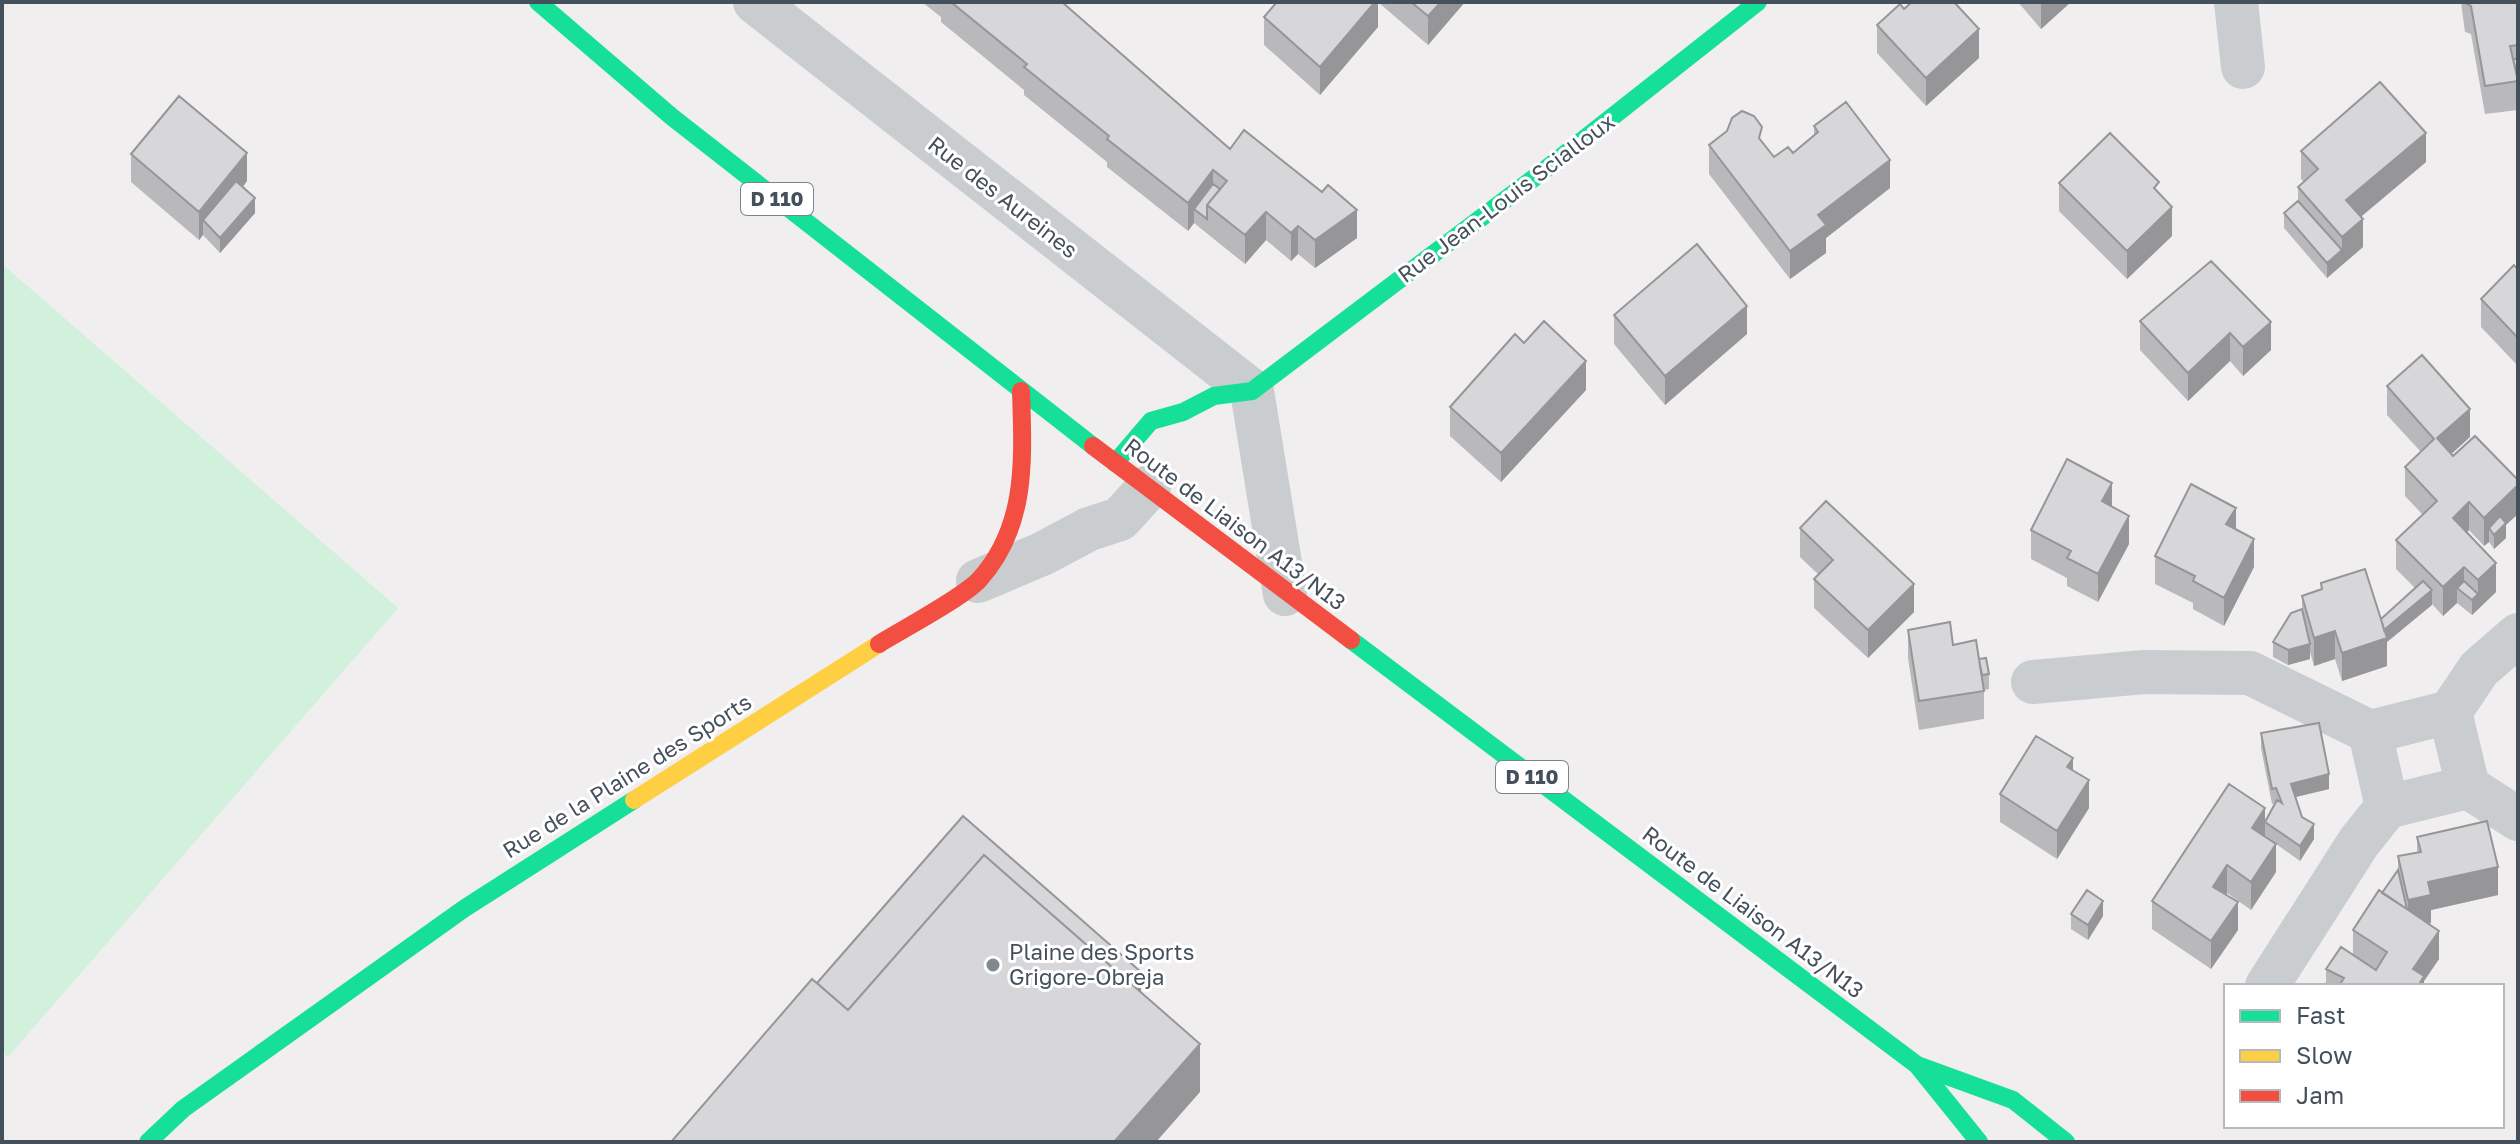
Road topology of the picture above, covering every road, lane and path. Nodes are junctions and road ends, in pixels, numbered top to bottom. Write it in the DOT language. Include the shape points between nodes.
graph roads {
  1 [pos="538,2"];
  2 [pos="755,2"];
  3 [pos="1758,2"];
  4 [pos="2236,2"];
  5 [pos="2243,67"];
  6 [pos="1021,391"];
  7 [pos="1252,391"];
  8 [pos="1132,475"];
  9 [pos="978,581"];
  10 [pos="1285,594"];
  11 [pos="2518,635"];
  12 [pos="2033,682"];
  13 [pos="2450,712"];
  14 [pos="2370,732"];
  15 [pos="2468,787"];
  16 [pos="2387,807"];
  17 [pos="2518,819"];
  18 [pos="2268,984"];
  19 [pos="1917,1065"];
  20 [pos="148,1142"];
  21 [pos="1979,1142"];
  22 [pos="2066,1142"];
  1 -- 6 [label="street, Route de Liaison A13/N13 / D 110" via="672,117"];
  2 -- 7 [label="street, Rue des Aureines"];
  3 -- 7 [label="street, Rue Jean-Louis Scialloux"];
  4 -- 5 [label="street"];
  6 -- 8 [label="street, Route de Liaison A13/N13 / D 110"];
  6 -- 9 [label="street, Rue de la Plaine des Sports" via="1023,462 1017,505 1011,527"];
  7 -- 8 [label="street, Rue Jean-Louis Scialloux" via="1214,396 1151,421"];
  7 -- 10 [label="street"];
  8 -- 9 [label="street" via="1120,519"];
  8 -- 10 [label="street, Route de Liaison A13/N13 / D 110"];
  9 -- 20 [label="street, Rue de la Plaine des Sports" via="465,908 183,1109"];
  10 -- 19 [label="street, Route de Liaison A13/N13 / D 110"];
  11 -- 13 [label="street" via="2479,669"];
  12 -- 14 [label="street" via="2144,672 2250,673"];
  13 -- 14 [label="street"];
  13 -- 15 [label="street"];
  14 -- 16 [label="street"];
  15 -- 16 [label="street"];
  15 -- 17 [label="street"];
  16 -- 18 [label="street"];
  19 -- 21 [label="street, D 110"];
  19 -- 22 [label="street, D 110" via="2013,1100"];
}
